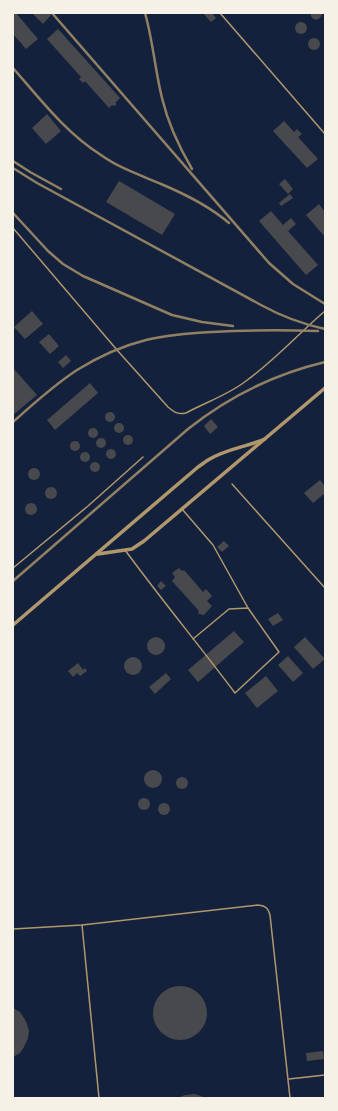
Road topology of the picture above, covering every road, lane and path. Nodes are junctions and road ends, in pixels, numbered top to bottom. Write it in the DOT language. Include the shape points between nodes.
graph roads {
  1 [pos="220,13"];
  2 [pos="325,134"];
  3 [pos="13,228"];
  4 [pos="325,311"];
  5 [pos="325,388"];
  6 [pos="265,440"];
  7 [pos="143,457"];
  8 [pos="232,484"];
  9 [pos="182,509"];
  10 [pos="125,550"];
  11 [pos="93,556"];
  12 [pos="13,568"];
  13 [pos="325,588"];
  14 [pos="248,608"];
  15 [pos="13,625"];
  16 [pos="193,638"];
  17 [pos="82,925"];
  18 [pos="13,929"];
  19 [pos="325,1075"];
  20 [pos="288,1079"];
  21 [pos="99,1098"];
  22 [pos="290,1098"];
  1 -- 2 [label="lane"];
  3 -- 4 [label="lane" via="117,350 175,413 186,414 245,382"];
  5 -- 6 [label="street"];
  6 -- 9 [label="street"];
  6 -- 11 [label="street" via="208,460"];
  7 -- 12 [label="lane"];
  8 -- 13 [label="lane"];
  9 -- 10 [label="street" via="144,541 132,549"];
  9 -- 14 [label="lane" via="214,545"];
  10 -- 11 [label="street"];
  10 -- 16 [label="lane"];
  11 -- 15 [label="street"];
  14 -- 16 [label="lane" via="230,608"];
  14 -- 16 [label="lane" via="279,652 235,693"];
  17 -- 18 [label="lane"];
  17 -- 20 [label="lane" via="265,906 270,915"];
  17 -- 21 [label="lane"];
  19 -- 20 [label="lane"];
  20 -- 22 [label="lane"];
}
